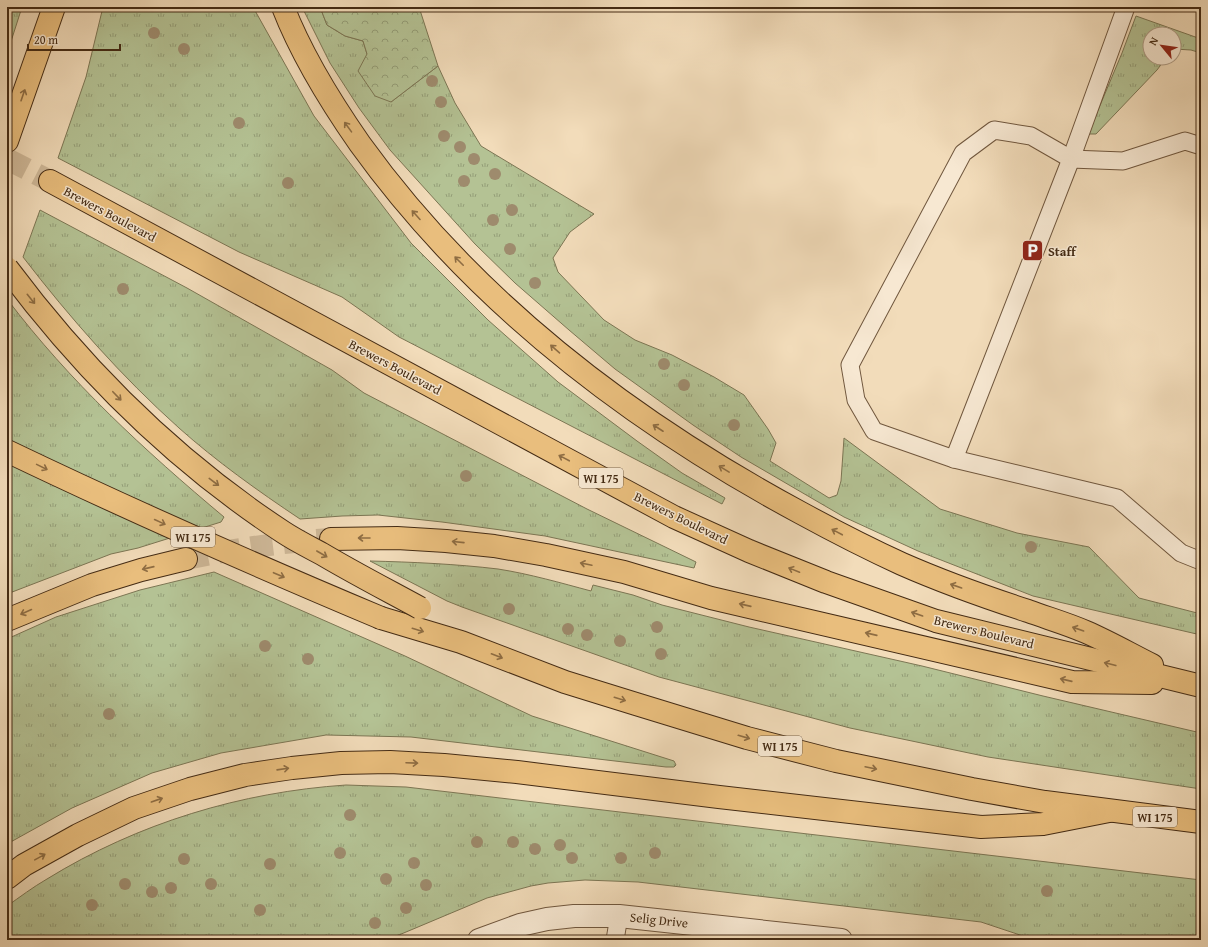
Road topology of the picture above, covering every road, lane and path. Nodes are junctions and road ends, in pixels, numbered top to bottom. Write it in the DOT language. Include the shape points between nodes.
graph roads {
  1 [pos="54,7"];
  2 [pos="283,7"];
  3 [pos="1126,7"];
  4 [pos="7,141"];
  5 [pos="1201,146"];
  6 [pos="1071,159"];
  7 [pos="50,182"];
  8 [pos="7,268"];
  9 [pos="7,450"];
  10 [pos="954,459"];
  11 [pos="331,538"];
  12 [pos="186,559"];
  13 [pos="1201,561"];
  14 [pos="7,620"];
  15 [pos="461,642"];
  16 [pos="1195,684"];
  17 [pos="1109,811"];
  18 [pos="1201,822"];
  19 [pos="7,878"];
  20 [pos="619,916"];
  21 [pos="479,940"];
  22 [pos="615,940"];
  23 [pos="841,940"];
  4 -- 1 [label="highway, one-way"];
  16 -- 2 [label="highway, one-way" via="1085,631 946,583 857,543 697,453 616,398 570,362 485,286 403,200 341,117 313,70"];
  3 -- 6 [label="lane"];
  5 -- 6 [label="lane" via="1185,141 1124,161"];
  6 -- 10 [label="lane"];
  6 -- 10 [label="lane" via="1031,136 994,130 963,152 850,365 856,400 874,431"];
  16 -- 7 [label="highway, Brewers Boulevard / WI 175, one-way" via="936,621 826,582 749,551 660,509"];
  8 -- 15 [label="highway, one-way, bridge" via="89,368 160,438 197,469 283,532 420,608"];
  9 -- 15 [label="highway, WI 175, one-way, bridge" via="278,575 381,618"];
  10 -- 13 [label="lane" via="1117,498 1181,553"];
  16 -- 11 [label="highway, one-way" via="1072,682 711,598 624,572 494,546 397,538"];
  12 -- 14 [label="highway, one-way" via="92,585"];
  15 -- 17 [label="highway, WI 175, one-way" via="572,684 747,738 836,761 972,789"];
  17 -- 18 [label="highway, WI 175"];
  19 -- 17 [label="highway, one-way" via="78,835 134,808 245,774 341,764 390,762 444,765 981,827 1043,824"];
  20 -- 21 [label="street, Selig Drive" via="547,918"];
  20 -- 22 [label="lane"];
  20 -- 23 [label="street, Selig Drive"];
}
